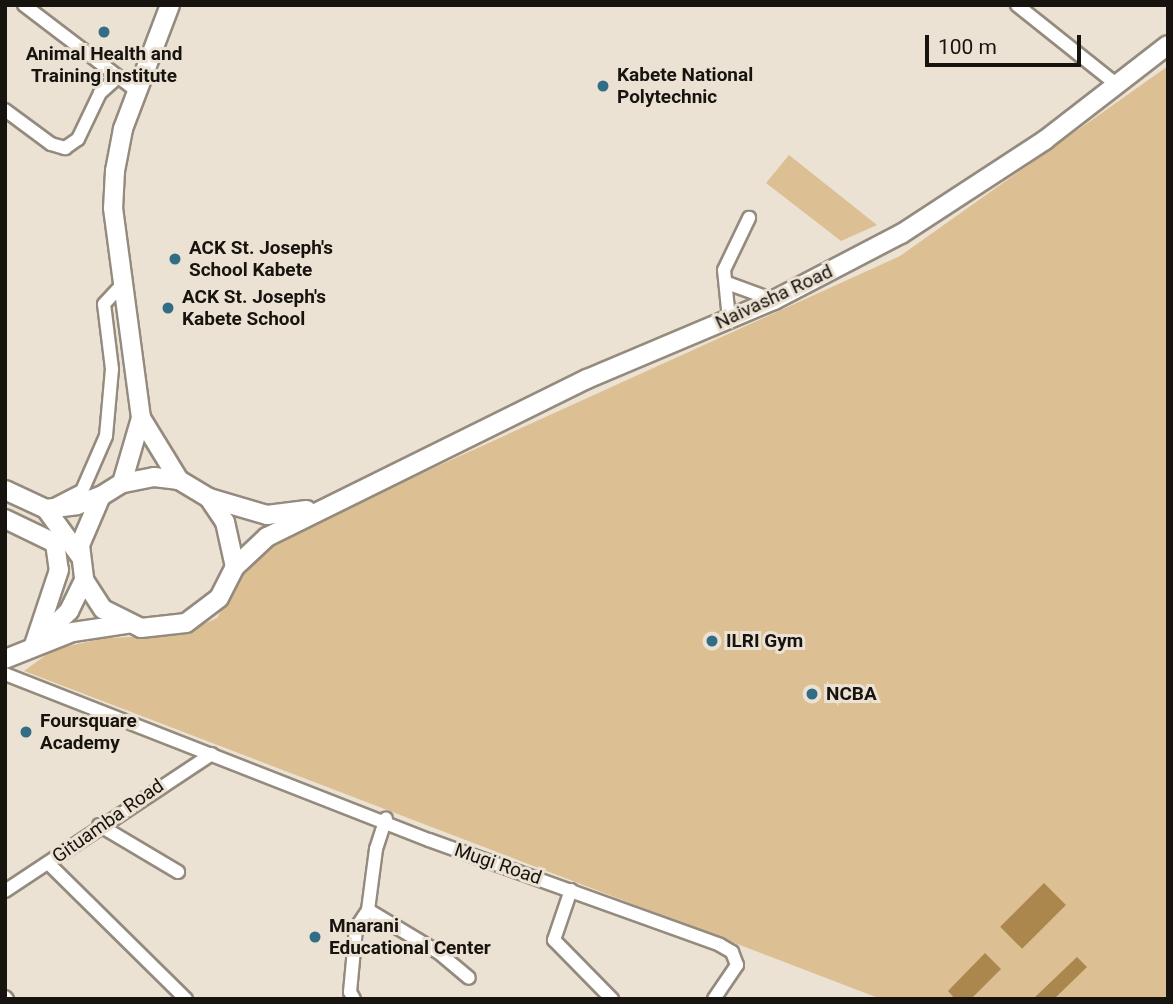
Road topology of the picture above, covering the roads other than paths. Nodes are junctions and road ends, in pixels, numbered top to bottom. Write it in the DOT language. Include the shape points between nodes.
graph roads {
  1 [pos="24,5"];
  2 [pos="170,5"];
  3 [pos="1017,5"];
  4 [pos="1168,46"];
  5 [pos="118,77"];
  6 [pos="1116,84"];
  7 [pos="137,90"];
  8 [pos="5,110"];
  9 [pos="749,218"];
  10 [pos="727,283"];
  11 [pos="122,285"];
  12 [pos="774,300"];
  13 [pos="729,319"];
  14 [pos="141,418"];
  15 [pos="179,480"];
  16 [pos="122,483"];
  17 [pos="5,491"];
  18 [pos="101,496"];
  19 [pos="350,496"];
  20 [pos="209,498"];
  21 [pos="46,509"];
  22 [pos="5,519"];
  23 [pos="80,556"];
  24 [pos="235,567"];
  25 [pos="84,580"];
  26 [pos="127,624"];
  27 [pos="31,647"];
  28 [pos="5,659"];
  29 [pos="5,674"];
  30 [pos="212,754"];
  31 [pos="386,819"];
  32 [pos="99,825"];
  33 [pos="48,863"];
  34 [pos="178,872"];
  35 [pos="571,890"];
  36 [pos="5,891"];
  37 [pos="368,910"];
  38 [pos="469,978"];
  39 [pos="186,999"];
  40 [pos="354,999"];
  41 [pos="612,999"];
  42 [pos="714,999"];
  1 -- 5 [label="street"];
  2 -- 7 [label="main road"];
  3 -- 6 [label="street"];
  4 -- 6 [label="main road, Naivasha Road"];
  5 -- 7 [label="street"];
  5 -- 8 [label="street" via="100,93 78,139 65,148 51,144"];
  6 -- 12 [label="main road, Naivasha Road" via="1045,140 948,205"];
  7 -- 11 [label="main road" via="115,170 113,208"];
  9 -- 10 [label="street" via="724,270"];
  10 -- 12 [label="street"];
  10 -- 13 [label="street"];
  11 -- 14 [label="main road"];
  11 -- 21 [label="street" via="104,304 112,403 96,466 82,491"];
  12 -- 13 [label="main road, Naivasha Road"];
  13 -- 19 [label="main road, Naivasha Road" via="587,379"];
  14 -- 15 [label="main road"];
  14 -- 16 [label="main road"];
  15 -- 16 [label="main road" via="154,477"];
  15 -- 20 [label="main road"];
  16 -- 18 [label="main road"];
  17 -- 21 [label="main road"];
  18 -- 21 [label="main road"];
  18 -- 23 [label="main road" via="87,523"];
  19 -- 20 [label="main road, Naivasha Road" via="303,511 267,515"];
  19 -- 24 [label="main road, Naivasha Road" via="267,537"];
  20 -- 24 [label="main road" via="225,522"];
  21 -- 23 [label="main road"];
  22 -- 27 [label="main road" via="55,543 59,570"];
  23 -- 25 [label="main road"];
  24 -- 26 [label="main road" via="219,598 186,623 167,628"];
  25 -- 26 [label="main road" via="103,609"];
  25 -- 27 [label="main road" via="69,611"];
  26 -- 27 [label="main road" via="73,632"];
  27 -- 28 [label="main road"];
  29 -- 30 [label="street, Mugi Road"];
  30 -- 31 [label="street, Mugi Road"];
  30 -- 32 [label="street, Gituamba Road"];
  31 -- 35 [label="street, Mugi Road"];
  31 -- 37 [label="street" via="376,849"];
  32 -- 33 [label="street, Gituamba Road"];
  32 -- 34 [label="street"];
  33 -- 36 [label="street, Gituamba Road"];
  33 -- 39 [label="street"];
  35 -- 41 [label="street" via="554,940"];
  35 -- 42 [label="street, Mugi Road" via="732,952 737,965"];
  37 -- 38 [label="street" via="438,952"];
  37 -- 40 [label="street" via="356,928 350,992"];
}
